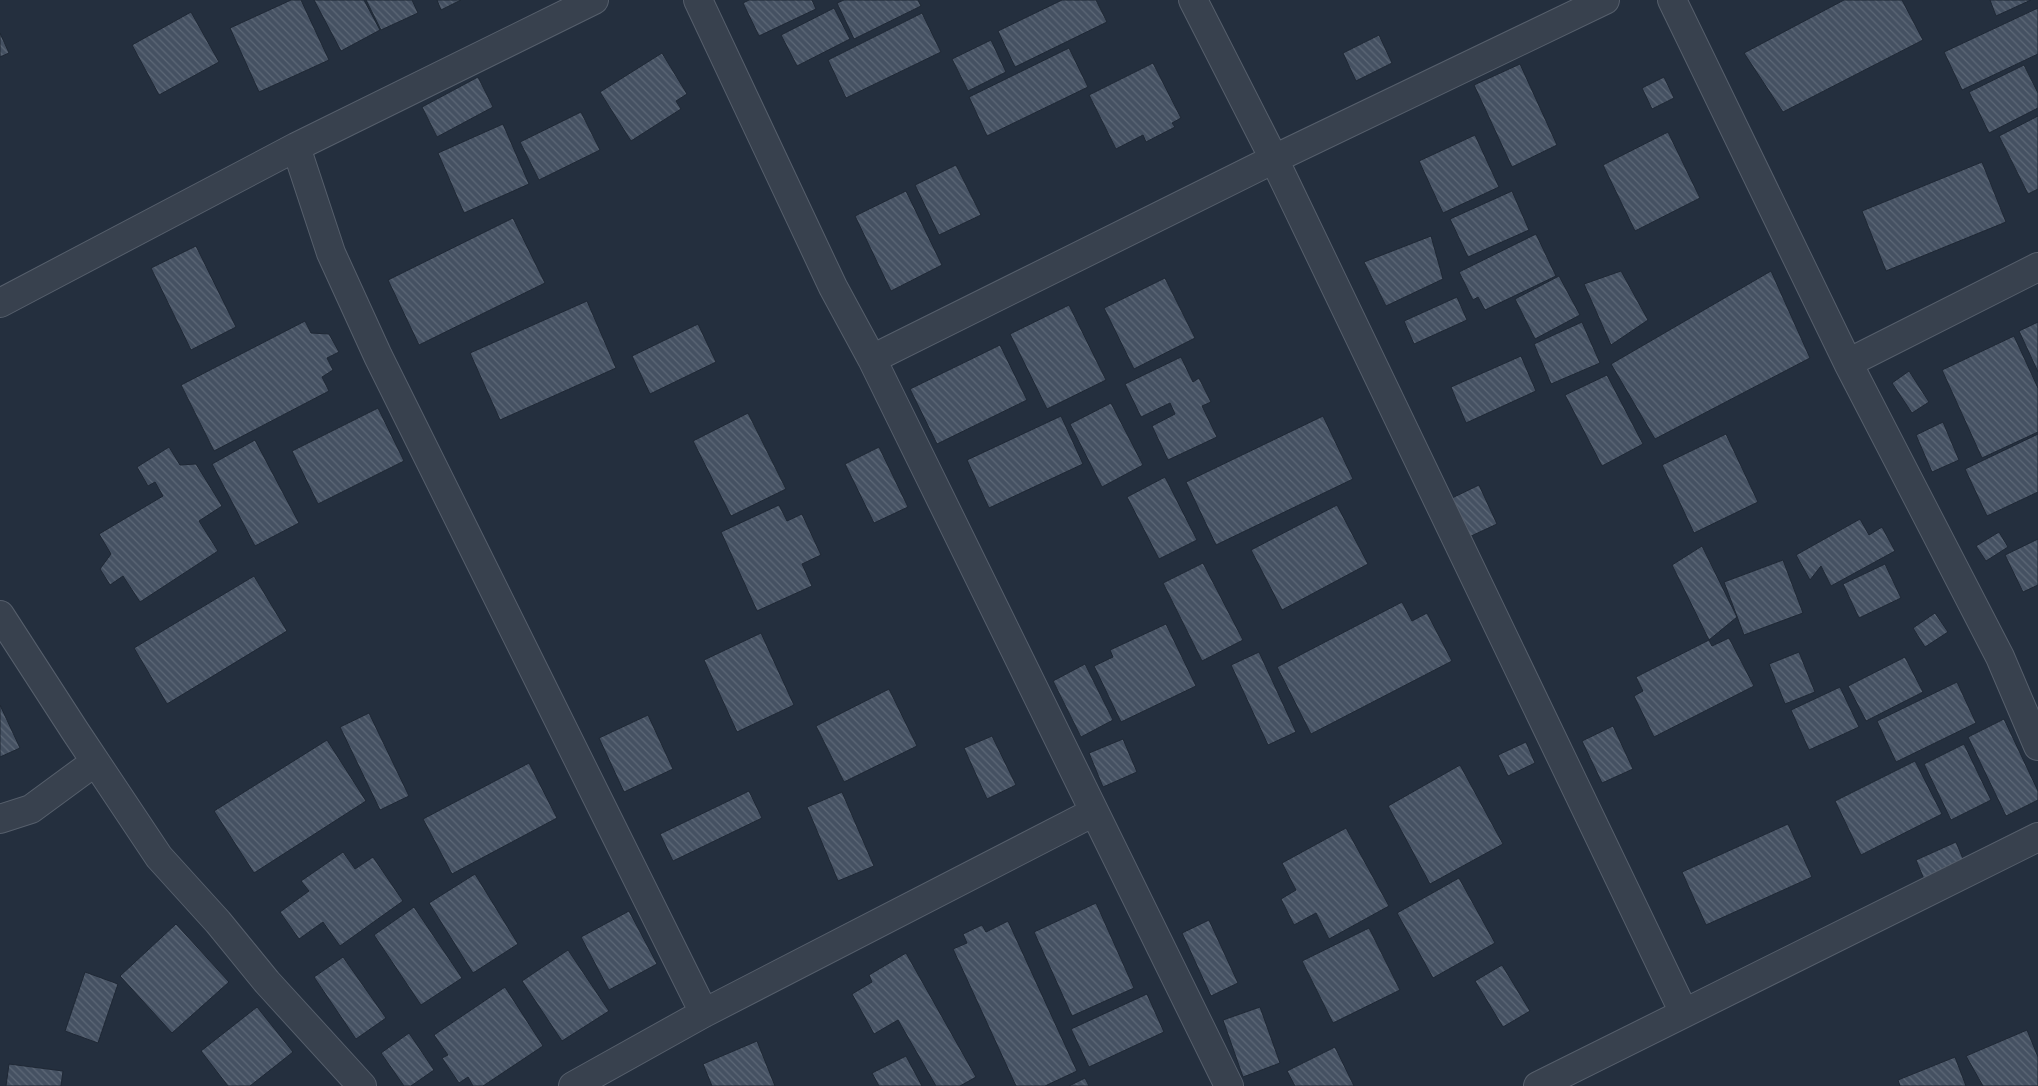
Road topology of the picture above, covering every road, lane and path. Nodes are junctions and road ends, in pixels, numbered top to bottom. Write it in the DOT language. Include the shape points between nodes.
graph roads {
  1 [pos="594,0"];
  2 [pos="698,0"];
  3 [pos="1193,0"];
  4 [pos="1605,0"];
  5 [pos="1672,0"];
  6 [pos="296,147"];
  7 [pos="1274,160"];
  8 [pos="2038,267"];
  9 [pos="0,303"];
  10 [pos="872,359"];
  11 [pos="1848,364"];
  12 [pos="0,615"];
  13 [pos="12,652"];
  14 [pos="2038,746"];
  15 [pos="96,762"];
  16 [pos="1094,812"];
  17 [pos="0,819"];
  18 [pos="2038,837"];
  19 [pos="704,1013"];
  20 [pos="1684,1013"];
  21 [pos="362,1086"];
  22 [pos="574,1086"];
  23 [pos="1229,1086"];
  24 [pos="1538,1086"];
  1 -- 6 [label="street"];
  2 -- 10 [label="street" via="833,287"];
  3 -- 7 [label="street"];
  4 -- 7 [label="street"];
  5 -- 11 [label="street"];
  6 -- 9 [label="street"];
  6 -- 19 [label="street" via="331,252 378,356"];
  7 -- 10 [label="street"];
  7 -- 20 [label="street"];
  8 -- 11 [label="street"];
  10 -- 16 [label="street"];
  11 -- 14 [label="street" via="2000,657"];
  12 -- 13 [label="street"];
  13 -- 15 [label="street"];
  15 -- 17 [label="street" via="31,809"];
  15 -- 21 [label="street" via="159,856"];
  16 -- 19 [label="street"];
  16 -- 23 [label="street"];
  18 -- 20 [label="street"];
  19 -- 22 [label="street"];
  20 -- 24 [label="street"];
}
